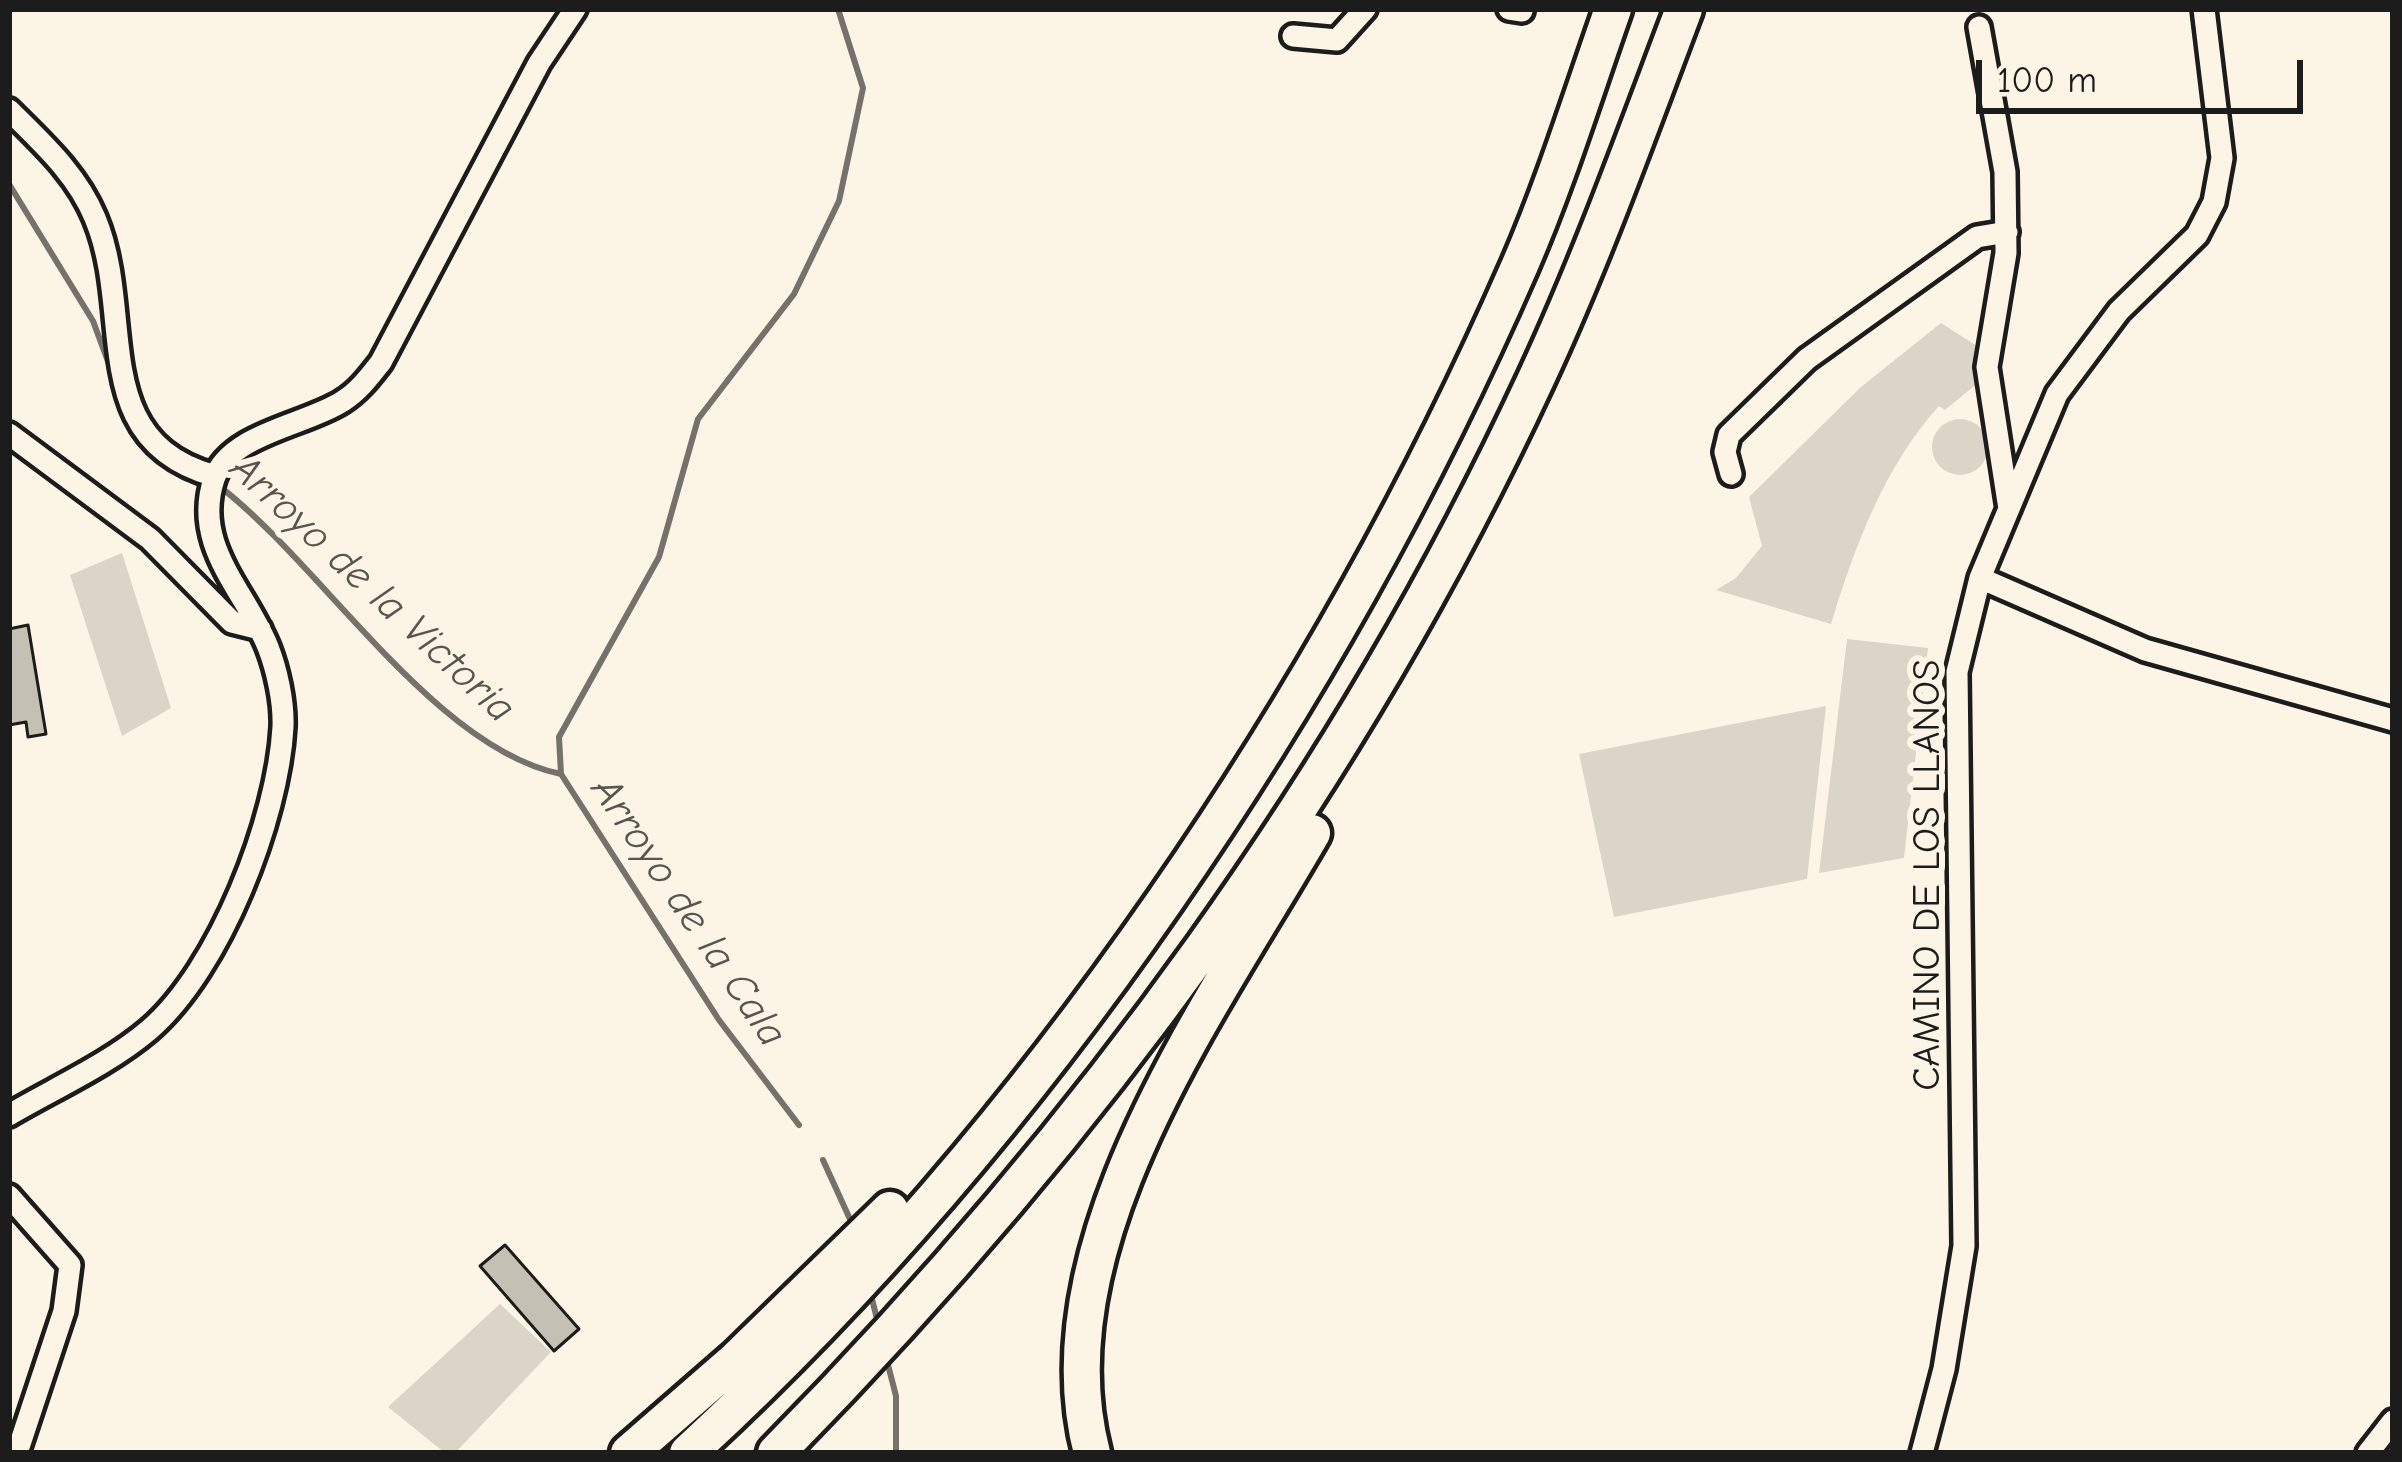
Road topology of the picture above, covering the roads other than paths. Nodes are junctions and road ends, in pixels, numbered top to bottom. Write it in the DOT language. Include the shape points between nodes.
graph roads {
  1 [pos="575,9"];
  2 [pos="1365,9"];
  3 [pos="1613,9"];
  4 [pos="1684,9"];
  5 [pos="2204,9"];
  6 [pos="1979,27"];
  7 [pos="1293,36"];
  8 [pos="9,110"];
  9 [pos="2007,232"];
  10 [pos="9,434"];
  11 [pos="1731,475"];
  12 [pos="215,476"];
  13 [pos="2009,510"];
  14 [pos="1465,523"];
  15 [pos="1980,578"];
  16 [pos="260,629"];
  17 [pos="2393,720"];
  18 [pos="9,1115"];
  19 [pos="961,1150"];
  20 [pos="9,1196"];
  21 [pos="2393,1421"];
  22 [pos="17,1453"];
  23 [pos="629,1453"];
  24 [pos="688,1453"];
  25 [pos="776,1453"];
  26 [pos="1092,1453"];
  27 [pos="1922,1453"];
  28 [pos="2368,1453"];
  1 -- 12 [label="street" via="381,362 346,399 240,449"];
  2 -- 7 [label="street" via="1336,40"];
  3 -- 19 [label="highway" via="1522,260 1402,506 1282,724 1052,1059"];
  4 -- 14 [label="highway" via="1537,378"];
  5 -- 13 [label="street, CAMINO DE LOS LLANOS" via="2222,158 2214,202 2197,235 2120,310 2057,394"];
  6 -- 9 [label="street" via="2006,172"];
  8 -- 12 [label="street" via="80,187 97,222 139,424 178,465"];
  9 -- 11 [label="street" via="1977,237 1808,359 1729,435"];
  9 -- 13 [label="street" via="1987,367"];
  10 -- 16 [label="street" via="150,539 232,622"];
  12 -- 16 [label="street" via="211,533 220,565"];
  13 -- 15 [label="street, CAMINO DE LOS LLANOS"];
  14 -- 25 [label="highway" via="1282,840 1067,1133"];
  14 -- 26 [label="highway" via="1418,649 1135,1154 1096,1256 1085,1311"];
  15 -- 17 [label="street" via="2145,650"];
  15 -- 27 [label="street, CAMINO DE LOS LLANOS" via="1957,672 1964,1246"];
  16 -- 18 [label="street" via="284,724 251,857 216,943 148,1030"];
  19 -- 23 [label="highway"];
  19 -- 24 [label="highway" via="748,1397"];
  20 -- 22 [label="street" via="70,1265 64,1311"];
  21 -- 28 [label="street"];
}
